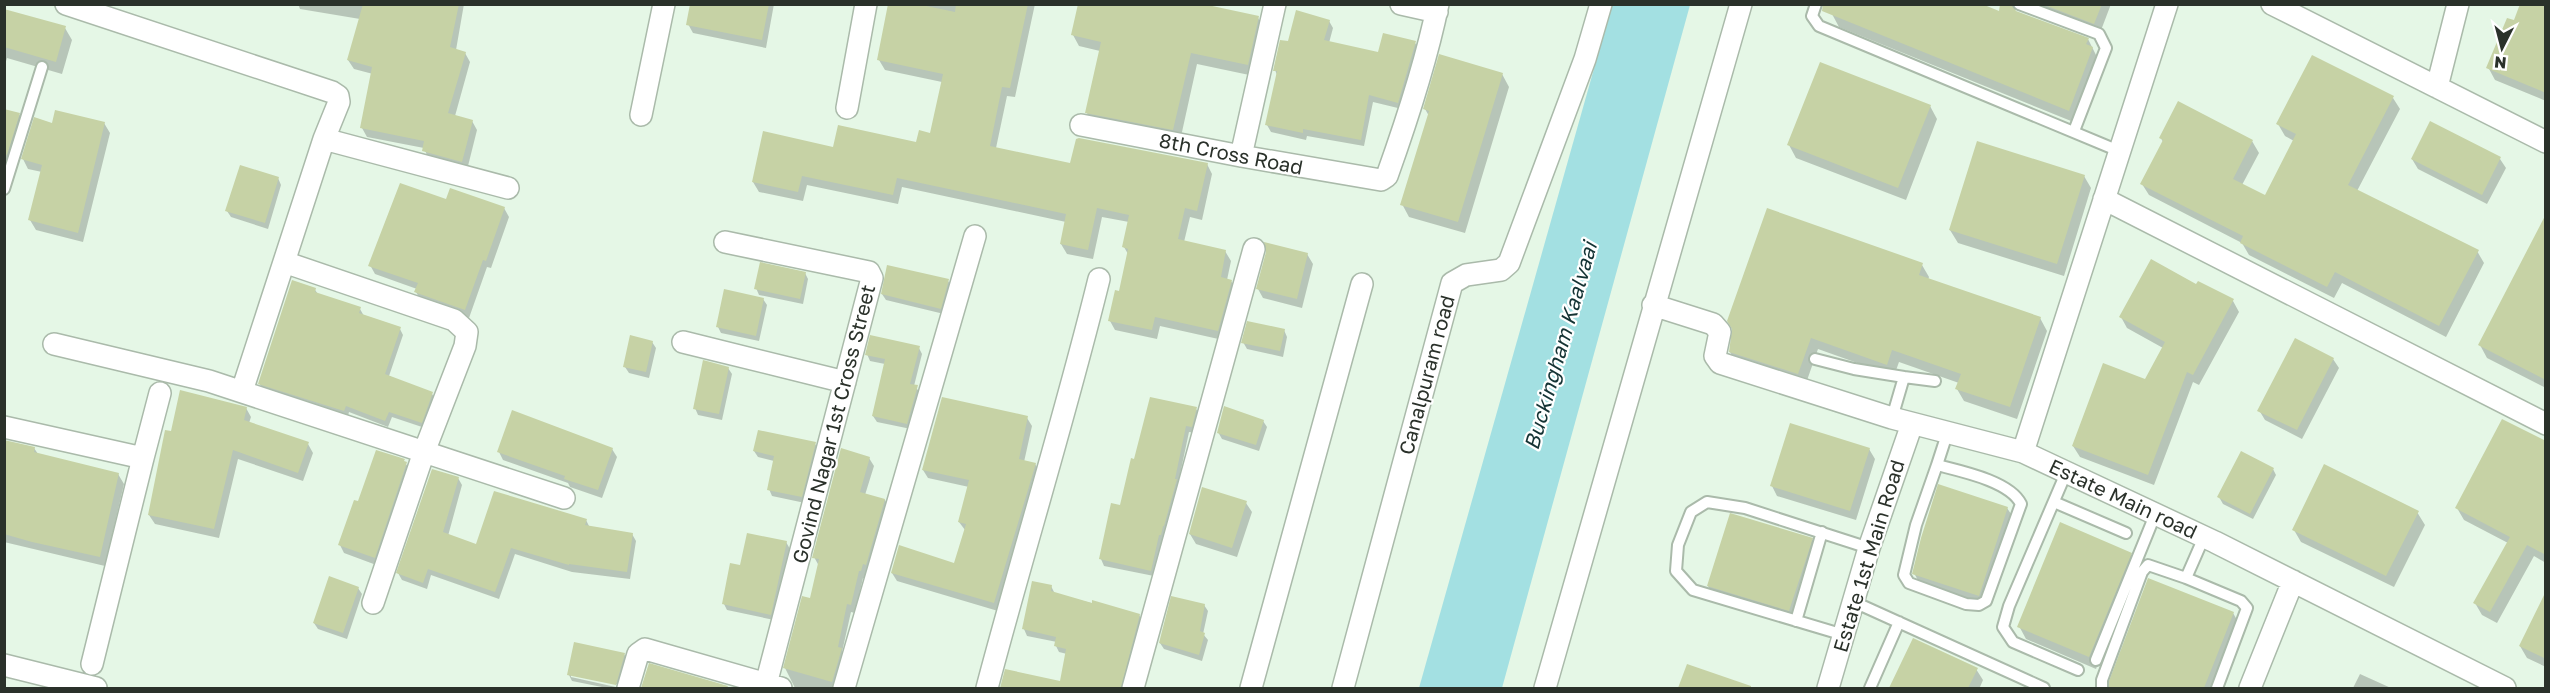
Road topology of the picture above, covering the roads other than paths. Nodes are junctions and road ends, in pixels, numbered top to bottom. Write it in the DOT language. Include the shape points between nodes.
graph roads {
  1 [pos="66,4"];
  2 [pos="664,4"];
  3 [pos="866,4"];
  4 [pos="1275,4"];
  5 [pos="1401,4"];
  6 [pos="1601,4"];
  7 [pos="1741,4"];
  8 [pos="1816,4"];
  9 [pos="2019,4"];
  10 [pos="2167,4"];
  11 [pos="2272,4"];
  12 [pos="2458,4"];
  13 [pos="1437,8"];
  14 [pos="42,67"];
  15 [pos="2437,87"];
  16 [pos="847,108"];
  17 [pos="641,115"];
  18 [pos="1081,125"];
  19 [pos="2074,131"];
  20 [pos="324,139"];
  21 [pos="2546,142"];
  22 [pos="2120,151"];
  23 [pos="1241,156"];
  24 [pos="508,188"];
  25 [pos="4,189"];
  26 [pos="2104,199"];
  27 [pos="975,236"];
  28 [pos="725,242"];
  29 [pos="1254,249"];
  30 [pos="284,262"];
  31 [pos="1099,279"];
  32 [pos="1362,284"];
  33 [pos="1653,305"];
  34 [pos="682,342"];
  35 [pos="54,344"];
  36 [pos="1815,359"];
  37 [pos="1904,377"];
  38 [pos="1935,381"];
  39 [pos="845,382"];
  40 [pos="242,391"];
  41 [pos="160,393"];
  42 [pos="1902,421"];
  43 [pos="2546,424"];
  44 [pos="4,427"];
  45 [pos="1948,431"];
  46 [pos="424,452"];
  47 [pos="2023,452"];
  48 [pos="143,458"];
  49 [pos="1937,465"];
  50 [pos="2066,473"];
  51 [pos="564,498"];
  52 [pos="2054,502"];
  53 [pos="2155,515"];
  54 [pos="1822,532"];
  55 [pos="2126,533"];
  56 [pos="2204,537"];
  57 [pos="1869,548"];
  58 [pos="2186,578"];
  59 [pos="2293,581"];
  60 [pos="1854,602"];
  61 [pos="373,603"];
  62 [pos="1796,621"];
  63 [pos="1899,622"];
  64 [pos="1844,635"];
  65 [pos="2096,660"];
  66 [pos="92,664"];
  67 [pos="4,665"];
  68 [pos="2078,670"];
  69 [pos="771,687"];
  70 [pos="92,688"];
  71 [pos="628,688"];
  72 [pos="844,688"];
  73 [pos="987,688"];
  74 [pos="1133,688"];
  75 [pos="1251,688"];
  76 [pos="1344,688"];
  77 [pos="1545,688"];
  78 [pos="1828,688"];
  79 [pos="1870,688"];
  80 [pos="2044,688"];
  81 [pos="2102,688"];
  82 [pos="2217,688"];
  83 [pos="2250,688"];
  84 [pos="2505,688"];
  1 -- 20 [label="street" via="332,92 339,102"];
  2 -- 17 [label="street"];
  3 -- 16 [label="street"];
  4 -- 23 [label="street"];
  5 -- 13 [label="street"];
  6 -- 76 [label="street, Canalpuram road" via="1585,59 1509,263 1501,270 1466,275 1452,283"];
  7 -- 33 [label="street"];
  8 -- 19 [label="lane" via="1812,16 1819,26"];
  9 -- 19 [label="lane" via="2099,34 2106,48"];
  10 -- 22 [label="street"];
  11 -- 15 [label="street"];
  12 -- 15 [label="street"];
  13 -- 23 [label="street, 8th Cross Road" via="1406,124 1387,176 1381,180"];
  14 -- 25 [label="lane"];
  15 -- 21 [label="street"];
  18 -- 23 [label="street, 8th Cross Road"];
  19 -- 22 [label="lane"];
  20 -- 24 [label="street"];
  20 -- 30 [label="street"];
  22 -- 26 [label="street"];
  26 -- 43 [label="street"];
  26 -- 47 [label="street"];
  27 -- 72 [label="street"];
  28 -- 39 [label="street, Govind Nagar 1st Cross Street" via="872,275"];
  29 -- 74 [label="street"];
  30 -- 40 [label="street"];
  30 -- 46 [label="street" via="454,320 467,332"];
  31 -- 73 [label="street"];
  32 -- 75 [label="street"];
  33 -- 42 [label="street, Estate Main road" via="1713,324 1720,332 1715,356 1720,363"];
  33 -- 77 [label="street"];
  34 -- 39 [label="street"];
  35 -- 40 [label="street"];
  36 -- 37 [label="lane"];
  37 -- 38 [label="lane"];
  37 -- 42 [label="lane"];
  39 -- 69 [label="street, Govind Nagar 1st Cross Street"];
  40 -- 46 [label="street"];
  41 -- 48 [label="street"];
  42 -- 45 [label="street, Estate Main road"];
  42 -- 57 [label="street, Estate 1st Main Road"];
  44 -- 48 [label="street"];
  45 -- 47 [label="street, Estate Main road"];
  45 -- 49 [label="lane"];
  46 -- 51 [label="street"];
  46 -- 61 [label="street"];
  47 -- 50 [label="street, Estate Main road"];
  48 -- 66 [label="street"];
  49 -- 49 [label="lane" via="2016,493 2021,504 1986,601 1979,605 1929,592 1909,583 1904,575"];
  50 -- 52 [label="lane"];
  50 -- 53 [label="street, Estate Main road"];
  52 -- 55 [label="lane"];
  52 -- 68 [label="lane" via="2003,627 2013,642"];
  53 -- 56 [label="street, Estate Main road"];
  53 -- 65 [label="lane"];
  54 -- 57 [label="lane"];
  54 -- 62 [label="lane"];
  54 -- 62 [label="lane" via="1745,508 1707,502 1691,512 1678,545 1676,571 1694,590"];
  56 -- 58 [label="lane"];
  56 -- 59 [label="street, Estate Main road"];
  57 -- 60 [label="street, Estate 1st Main Road"];
  58 -- 81 [label="lane" via="2148,565 2142,572"];
  58 -- 82 [label="lane" via="2241,601 2247,608"];
  59 -- 83 [label="street"];
  59 -- 84 [label="street, Estate Main road"];
  60 -- 63 [label="lane"];
  60 -- 64 [label="street, Estate 1st Main Road"];
  62 -- 64 [label="lane"];
  63 -- 79 [label="lane"];
  63 -- 80 [label="lane"];
  64 -- 78 [label="street, Estate 1st Main Road"];
  67 -- 70 [label="street"];
  69 -- 71 [label="street" via="645,649 638,654"];
}
